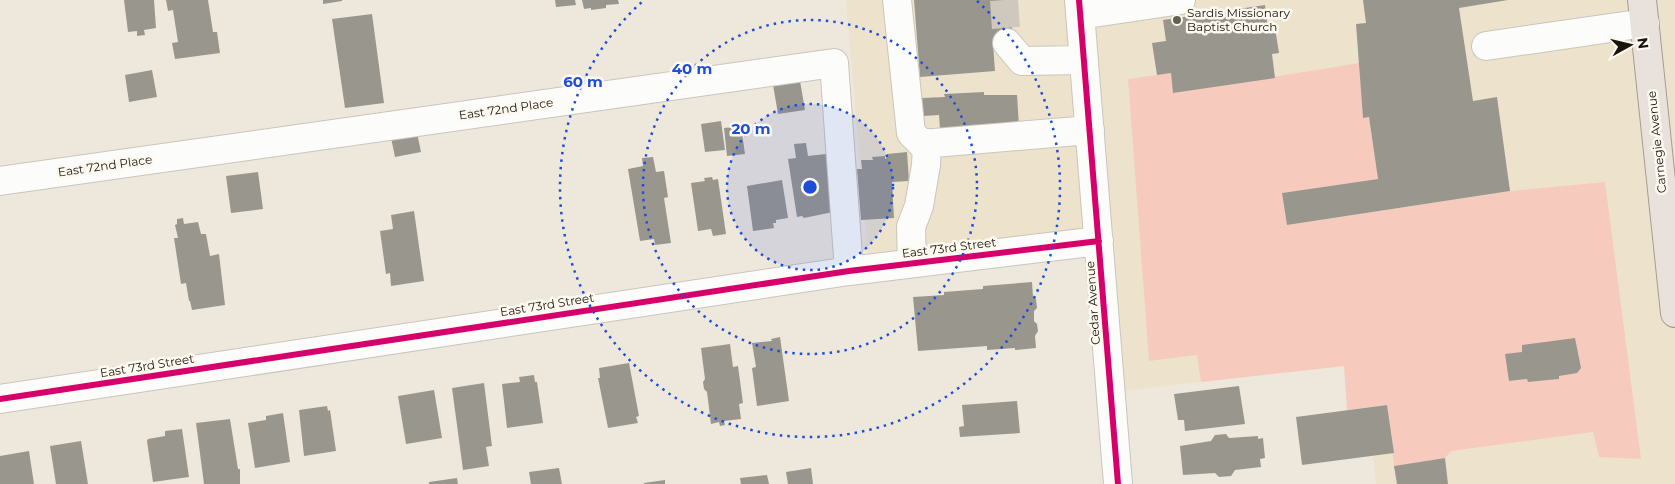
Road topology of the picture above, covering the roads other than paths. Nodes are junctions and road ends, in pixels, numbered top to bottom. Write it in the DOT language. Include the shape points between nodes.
graph roads {
  1 [pos="897,0"];
  2 [pos="1181,0"];
  3 [pos="1080,8"];
  4 [pos="1644,12"];
  5 [pos="1007,43"];
  6 [pos="1486,46"];
  7 [pos="1084,60"];
  8 [pos="1090,130"];
  9 [pos="927,144"];
  10 [pos="0,181"];
  11 [pos="1099,241"];
  12 [pos="912,263"];
  13 [pos="849,271"];
  14 [pos="1675,313"];
  15 [pos="0,399"];
  16 [pos="1118,484"];
  1 -- 9 [label="street" via="911,134 922,144"];
  2 -- 3 [label="street"];
  3 -- 7 [label="street, Cedar Avenue"];
  4 -- 6 [label="street"];
  4 -- 14 [label="main road, Carnegie Avenue"];
  5 -- 7 [label="street" via="1022,61"];
  7 -- 8 [label="street, Cedar Avenue"];
  8 -- 9 [label="street"];
  8 -- 11 [label="street, Cedar Avenue"];
  9 -- 12 [label="street" via="919,206 911,227"];
  10 -- 13 [label="street, East 72nd Place" via="834,63"];
  11 -- 12 [label="street, East 73rd Street"];
  11 -- 16 [label="street, Cedar Avenue"];
  12 -- 13 [label="street, East 73rd Street"];
  13 -- 15 [label="street, East 73rd Street"];
}
